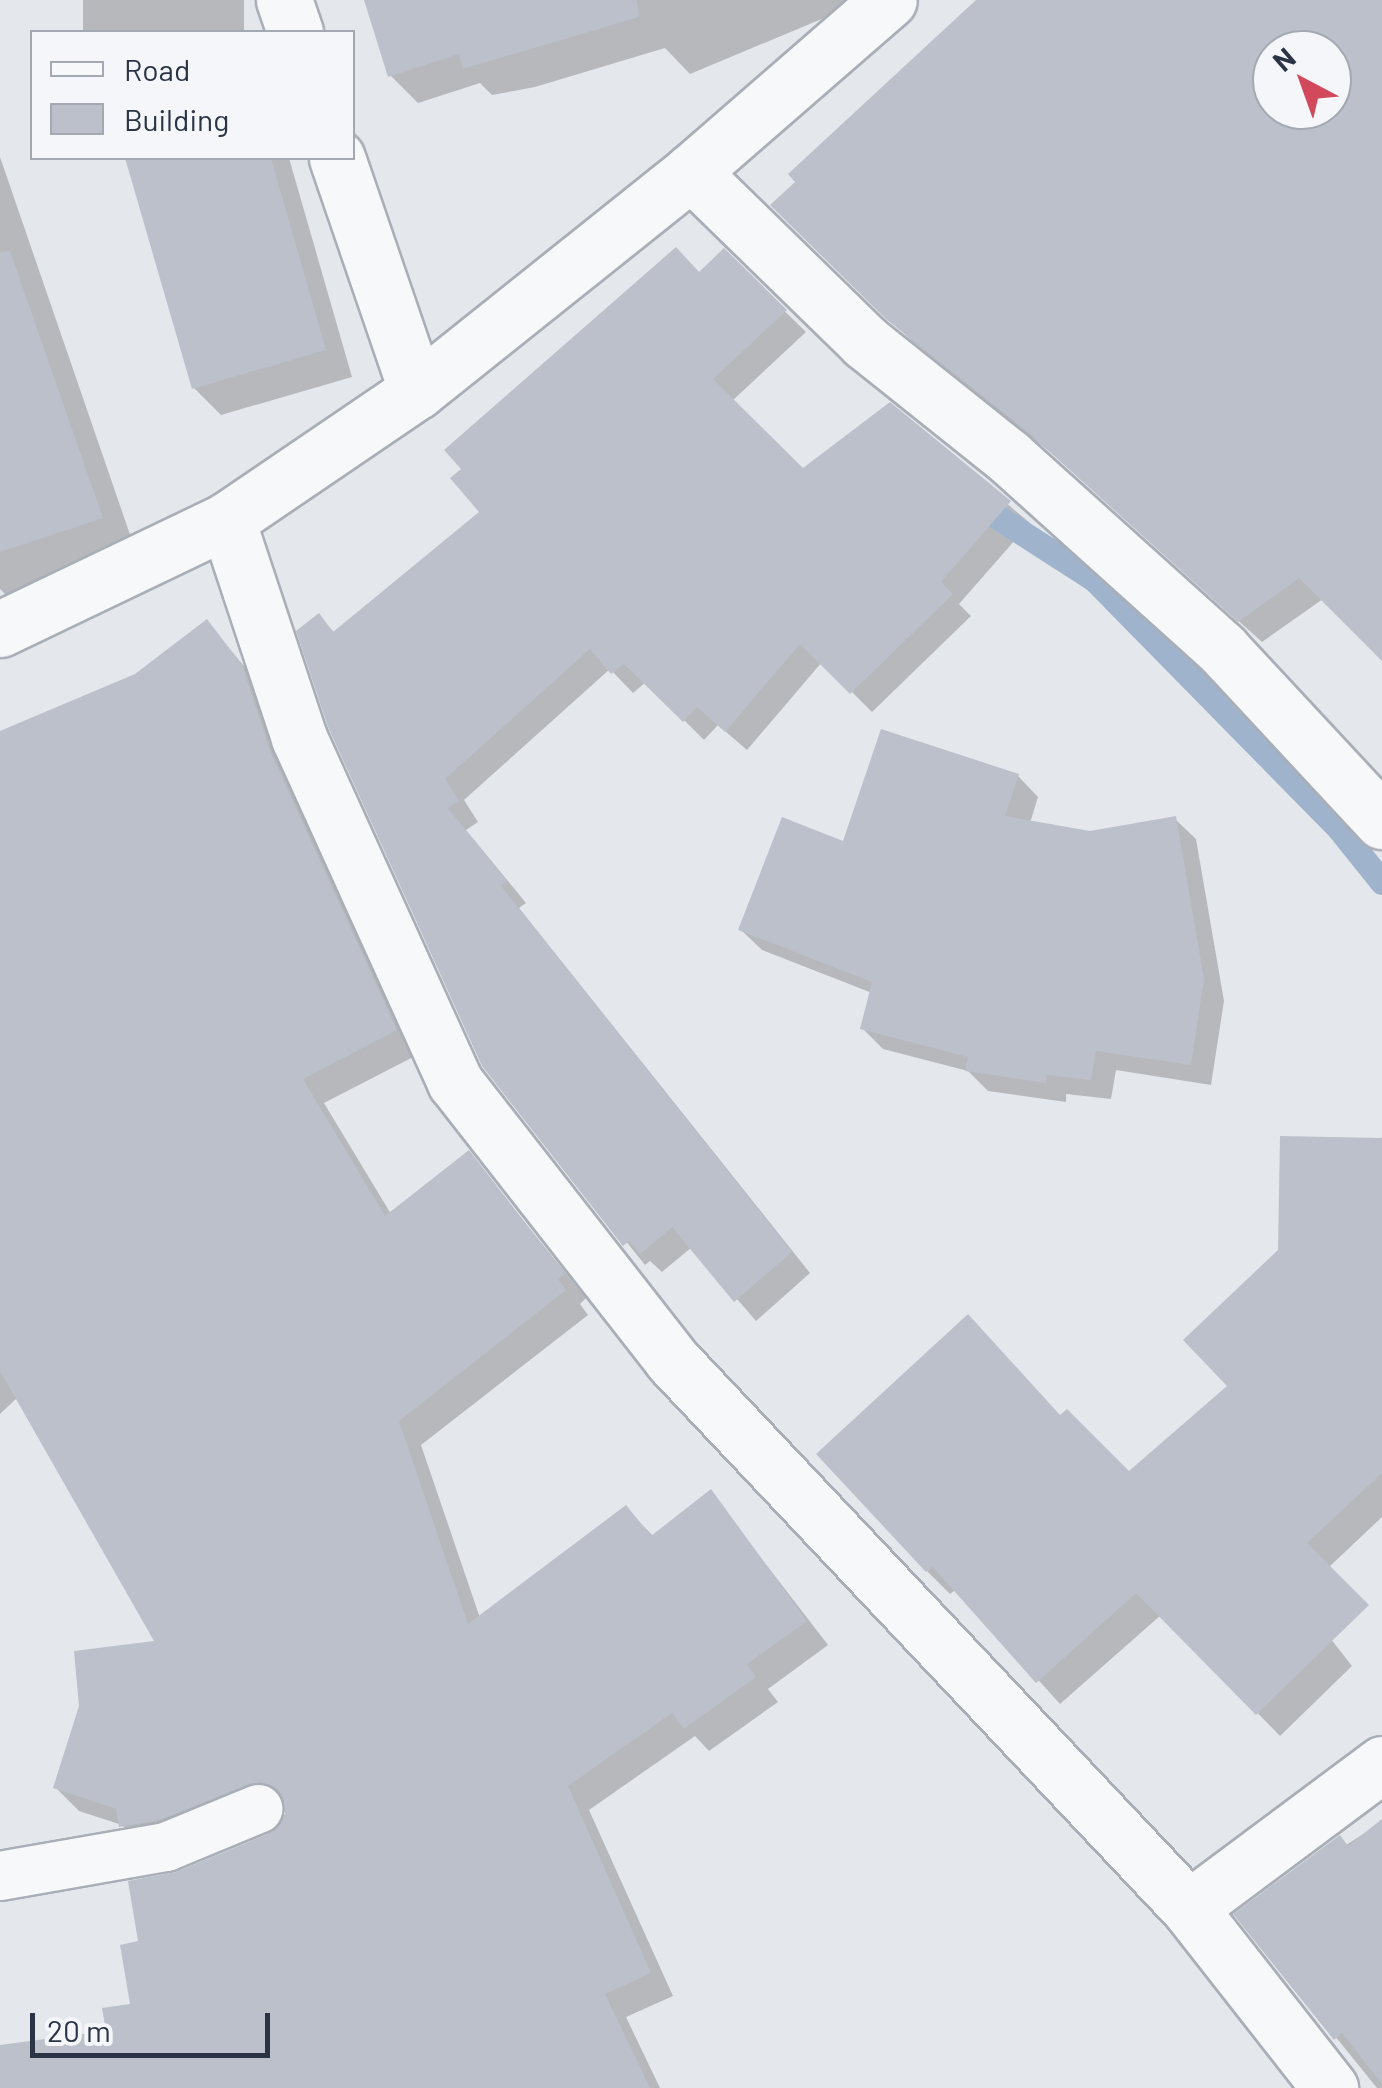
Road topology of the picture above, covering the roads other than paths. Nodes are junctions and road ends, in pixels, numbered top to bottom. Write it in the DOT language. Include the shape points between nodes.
graph roads {
  1 [pos="284,0"];
  2 [pos="889,0"];
  3 [pos="294,30"];
  4 [pos="338,160"];
  5 [pos="691,172"];
  6 [pos="416,391"];
  7 [pos="228,520"];
  8 [pos="0,629"];
  9 [pos="1382,821"];
  10 [pos="1382,1764"];
  11 [pos="258,1810"];
  12 [pos="0,1876"];
  13 [pos="1189,1908"];
  14 [pos="1330,2088"];
  1 -- 3 [label="street"];
  2 -- 5 [label="street"];
  4 -- 6 [label="street"];
  5 -- 6 [label="street"];
  5 -- 9 [label="street" via="864,342 1009,457 1222,649"];
  6 -- 7 [label="street"];
  7 -- 8 [label="street"];
  7 -- 13 [label="street" via="300,738 455,1082 672,1360"];
  10 -- 13 [label="street"];
  11 -- 12 [label="lane" via="166,1847"];
  13 -- 14 [label="street"];
}
